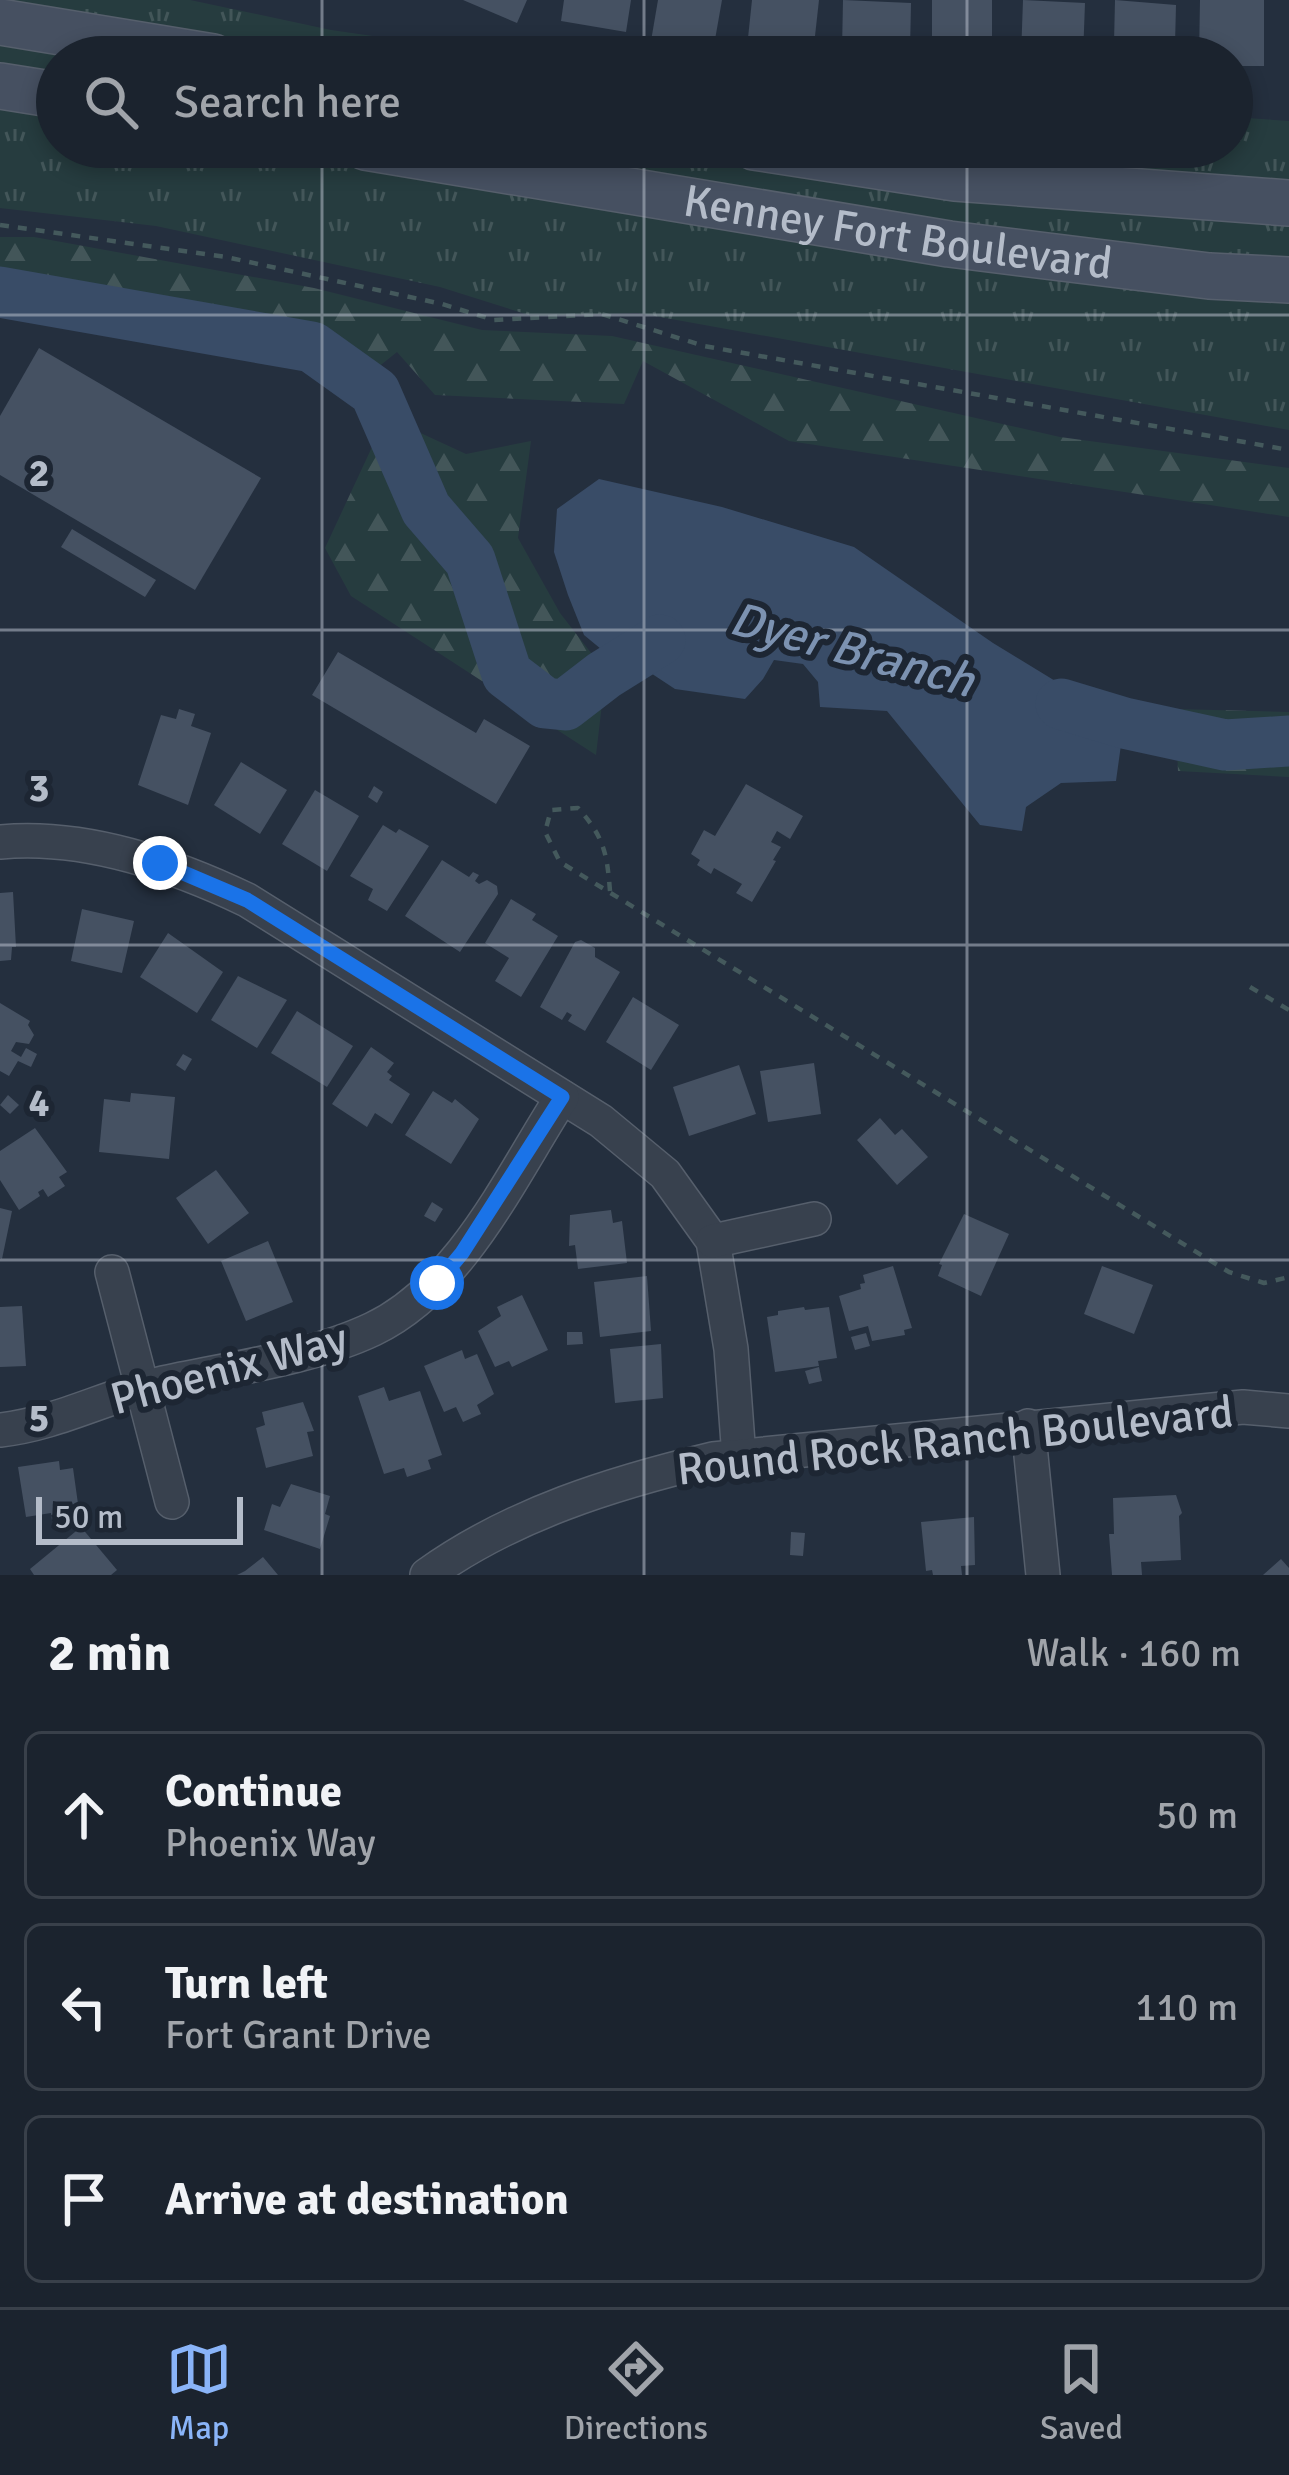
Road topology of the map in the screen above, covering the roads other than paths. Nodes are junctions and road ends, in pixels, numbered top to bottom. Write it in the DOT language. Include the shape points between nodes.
graph roads {
  1 [pos="0,22"];
  2 [pos="85,36"];
  3 [pos="0,86"];
  4 [pos="36,92"];
  5 [pos="491,168"];
  6 [pos="891,168"];
  7 [pos="1289,203"];
  8 [pos="1289,280"];
  9 [pos="0,842"];
  10 [pos="562,1097"];
  11 [pos="814,1219"];
  12 [pos="712,1241"];
  13 [pos="112,1272"];
  14 [pos="139,1389"];
  15 [pos="1289,1411"];
  16 [pos="1028,1426"];
  17 [pos="0,1430"];
  18 [pos="739,1457"];
  19 [pos="172,1502"];
  20 [pos="428,1575"];
  21 [pos="1043,1575"];
  1 -- 2 [label="main road"];
  3 -- 4 [label="main road"];
  5 -- 8 [label="main road, Kenney Fort Boulevard" via="949,244"];
  6 -- 7 [label="main road, Kenney Fort Boulevard"];
  9 -- 10 [label="street" via="113,851 216,885"];
  10 -- 12 [label="street" via="664,1174"];
  10 -- 14 [label="street, Phoenix Way" via="462,1253 407,1309 338,1343"];
  11 -- 12 [label="street"];
  12 -- 18 [label="street"];
  13 -- 14 [label="street"];
  14 -- 17 [label="street, Phoenix Way" via="45,1424"];
  14 -- 19 [label="street"];
  15 -- 16 [label="street, Round Rock Ranch Boulevard" via="1243,1407"];
  16 -- 18 [label="street, Round Rock Ranch Boulevard"];
  16 -- 21 [label="street"];
  18 -- 20 [label="street, Round Rock Ranch Boulevard" via="568,1501"];
}
